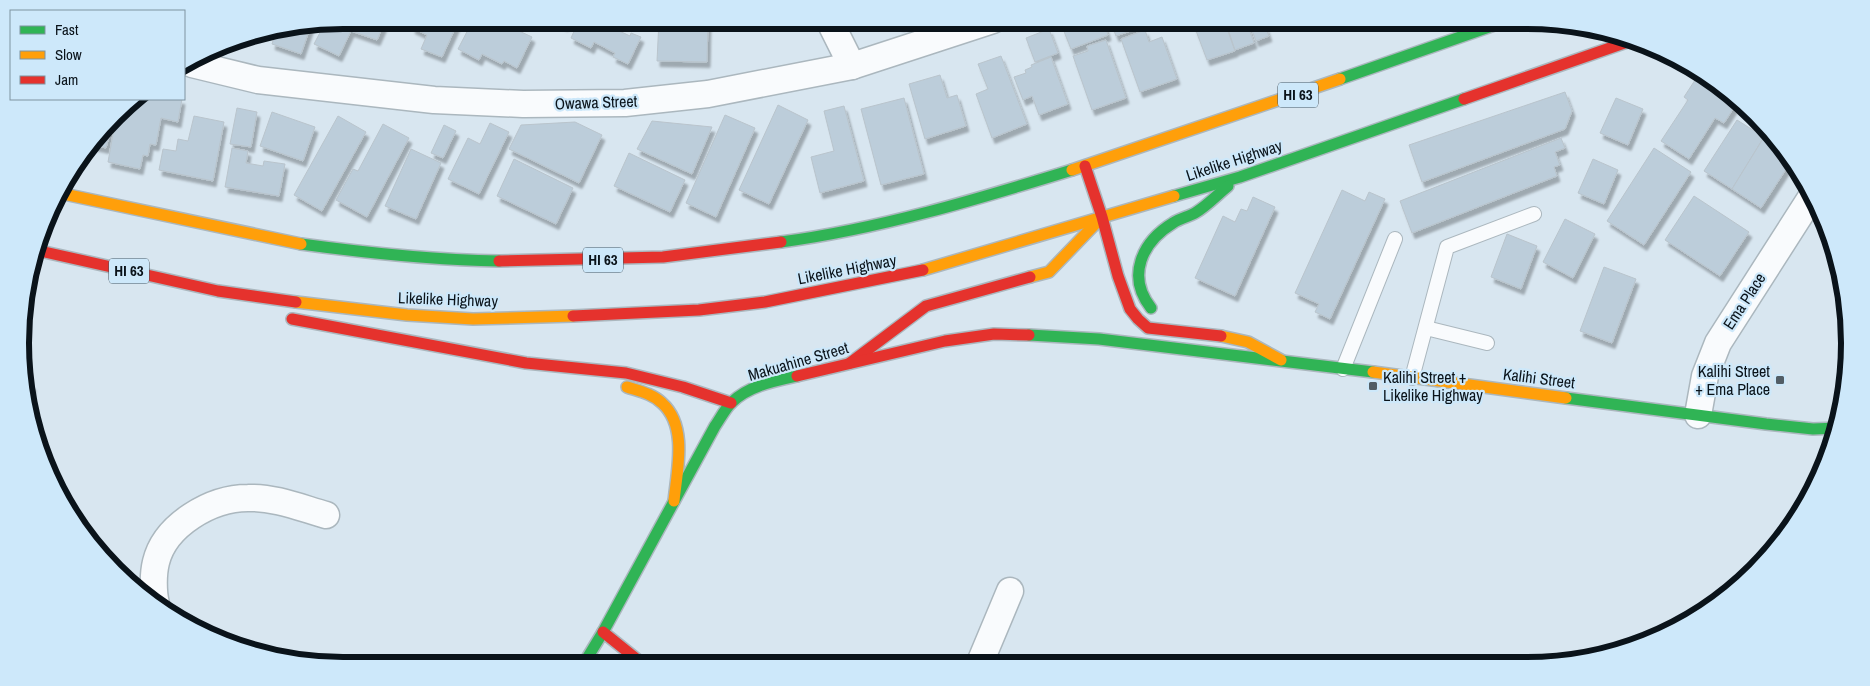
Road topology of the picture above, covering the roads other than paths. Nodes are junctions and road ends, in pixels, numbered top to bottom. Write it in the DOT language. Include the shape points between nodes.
graph roads {
  1 [pos="834,29"];
  2 [pos="965,29"];
  3 [pos="1484,29"];
  4 [pos="1623,43"];
  5 [pos="197,65"];
  6 [pos="852,66"];
  7 [pos="1086,166"];
  8 [pos="1240,177"];
  9 [pos="66,195"];
  10 [pos="1808,202"];
  11 [pos="1534,214"];
  12 [pos="1102,217"];
  13 [pos="1395,239"];
  14 [pos="42,251"];
  15 [pos="218,291"];
  16 [pos="251,307"];
  17 [pos="1158,310"];
  18 [pos="277,316"];
  19 [pos="1183,320"];
  20 [pos="1426,328"];
  21 [pos="1225,336"];
  22 [pos="1487,343"];
  23 [pos="1176,348"];
  24 [pos="1281,360"];
  25 [pos="526,363"];
  26 [pos="850,363"];
  27 [pos="1343,369"];
  28 [pos="1412,378"];
  29 [pos="600,382"];
  30 [pos="619,385"];
  31 [pos="731,403"];
  32 [pos="1698,415"];
  33 [pos="1830,428"];
  34 [pos="674,502"];
  35 [pos="326,515"];
  36 [pos="1010,591"];
  37 [pos="155,594"];
  38 [pos="603,632"];
  39 [pos="588,657"];
  40 [pos="634,657"];
  41 [pos="982,657"];
  1 -- 6 [label="street"];
  2 -- 6 [label="street, Owawa Street"];
  3 -- 7 [label="main road, HI 63"];
  4 -- 8 [label="main road, Likelike Highway / HI 63"];
  5 -- 6 [label="street, Owawa Street" via="258,80 434,100 524,104 625,102 708,94"];
  7 -- 9 [label="main road, HI 63" via="958,205 812,238 663,257 596,260 449,260 367,253 292,243"];
  7 -- 12 [label="main road"];
  8 -- 12 [label="main road, Likelike Highway / HI 63"];
  8 -- 17 [label="main road" via="1193,214 1160,231 1143,252 1139,263 1140,289 1150,307"];
  10 -- 32 [label="street, Ema Place" via="1718,343 1705,376"];
  11 -- 20 [label="lane" via="1447,247"];
  12 -- 15 [label="main road, Likelike Highway / HI 63" via="905,274 765,302 699,310 473,319 339,308"];
  12 -- 21 [label="main road" via="1118,276 1130,309 1138,319 1148,328"];
  12 -- 26 [label="main road" via="1050,272 926,306"];
  13 -- 27 [label="lane"];
  14 -- 15 [label="main road, Likelike Highway / HI 63"];
  15 -- 16 [label="main road"];
  18 -- 25 [label="main road"];
  19 -- 21 [label="main road"];
  20 -- 22 [label="lane"];
  20 -- 28 [label="lane"];
  21 -- 24 [label="main road" via="1248,342"];
  23 -- 24 [label="main road, Kalihi Street"];
  23 -- 26 [label="main road, Makuahine Street" via="1099,339 994,334 945,341"];
  24 -- 27 [label="main road, Kalihi Street"];
  25 -- 29 [label="main road" via="552,373"];
  25 -- 31 [label="main road" via="626,373"];
  26 -- 31 [label="main road, Makuahine Street" via="768,383"];
  27 -- 28 [label="main road, Kalihi Street"];
  28 -- 32 [label="main road, Kalihi Street"];
  30 -- 34 [label="main road" via="651,395 661,402 675,421 679,442"];
  31 -- 34 [label="main road, Makuahine Street"];
  32 -- 33 [label="main road, Kalihi Street" via="1789,427"];
  34 -- 38 [label="main road, Makuahine Street"];
  35 -- 37 [label="street" via="282,502 247,498 232,499 198,512 171,534 162,548 156,562"];
  36 -- 41 [label="street"];
  38 -- 39 [label="main road, Makuahine Street"];
  38 -- 40 [label="main road"];
}
